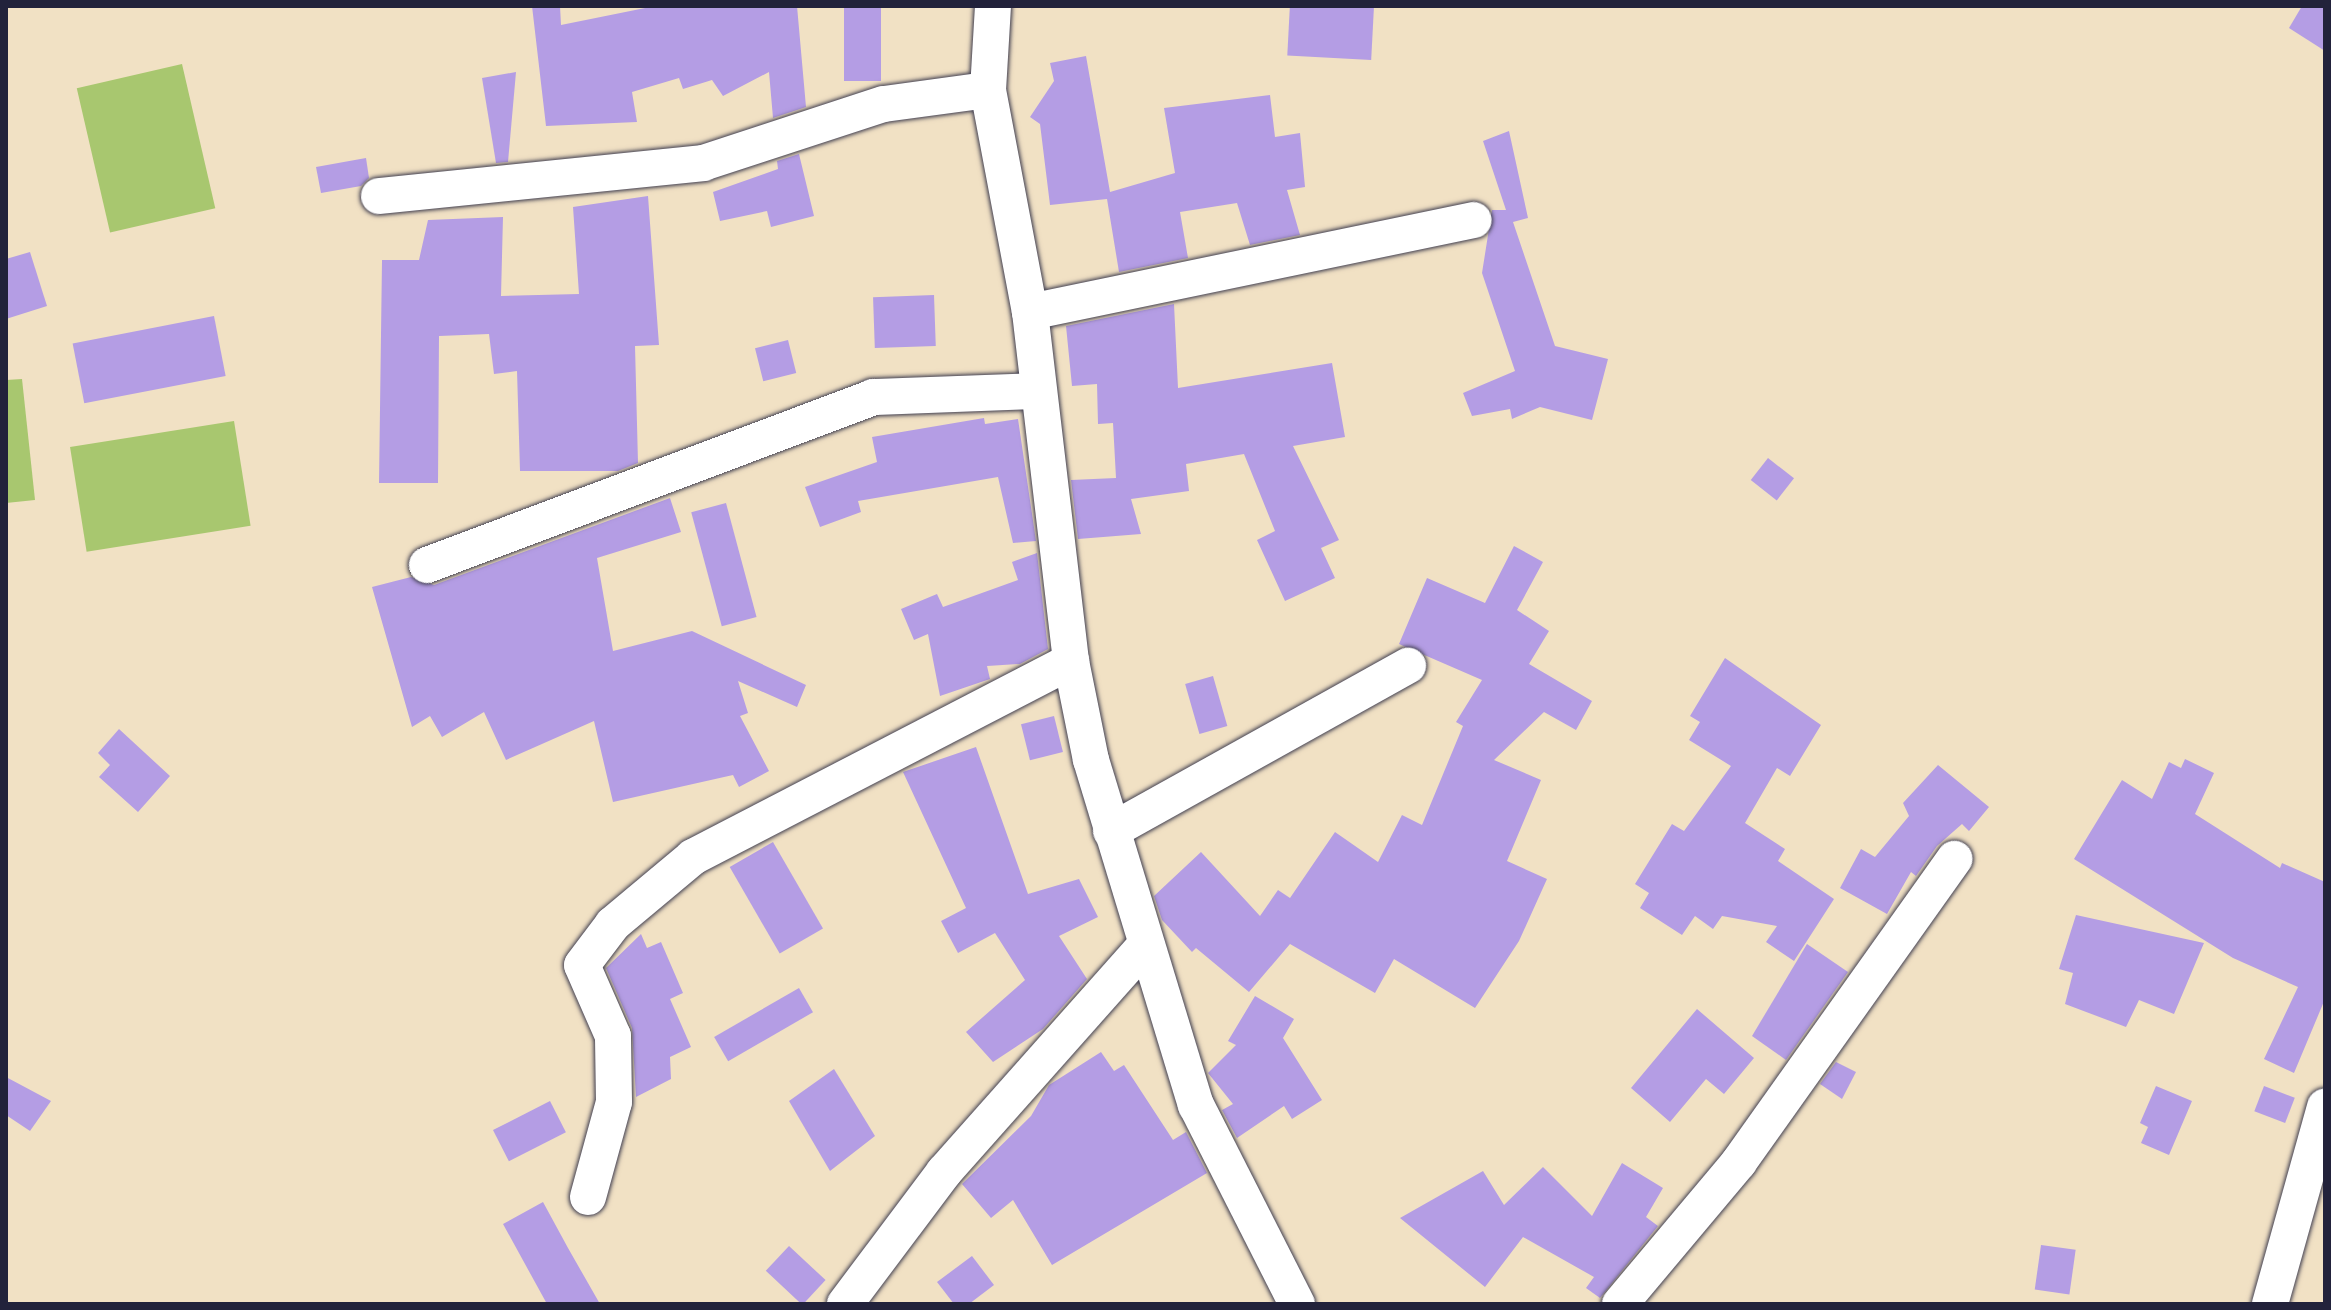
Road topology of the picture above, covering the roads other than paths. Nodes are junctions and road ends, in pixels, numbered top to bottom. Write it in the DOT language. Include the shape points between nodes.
graph roads {
  1 [pos="993,6"];
  2 [pos="988,90"];
  3 [pos="379,196"];
  4 [pos="1474,220"];
  5 [pos="1030,312"];
  6 [pos="1036,391"];
  7 [pos="427,565"];
  8 [pos="1071,661"];
  9 [pos="1408,666"];
  10 [pos="1111,831"];
  11 [pos="1954,859"];
  12 [pos="1144,947"];
  13 [pos="2325,1107"];
  14 [pos="588,1197"];
  15 [pos="845,1304"];
  16 [pos="1297,1304"];
  17 [pos="1620,1304"];
  18 [pos="2270,1304"];
  1 -- 2 [label="street"];
  2 -- 3 [label="street" via="884,104 703,163"];
  2 -- 5 [label="street"];
  4 -- 5 [label="street"];
  5 -- 6 [label="street"];
  6 -- 7 [label="street" via="873,397"];
  6 -- 8 [label="street"];
  8 -- 10 [label="street"];
  8 -- 14 [label="street" via="693,857 613,924 582,965 613,1036 614,1102"];
  9 -- 10 [label="street"];
  10 -- 12 [label="street"];
  11 -- 17 [label="street" via="1739,1162"];
  12 -- 15 [label="street" via="944,1172"];
  12 -- 16 [label="street" via="1196,1105"];
  13 -- 18 [label="street"];
}
